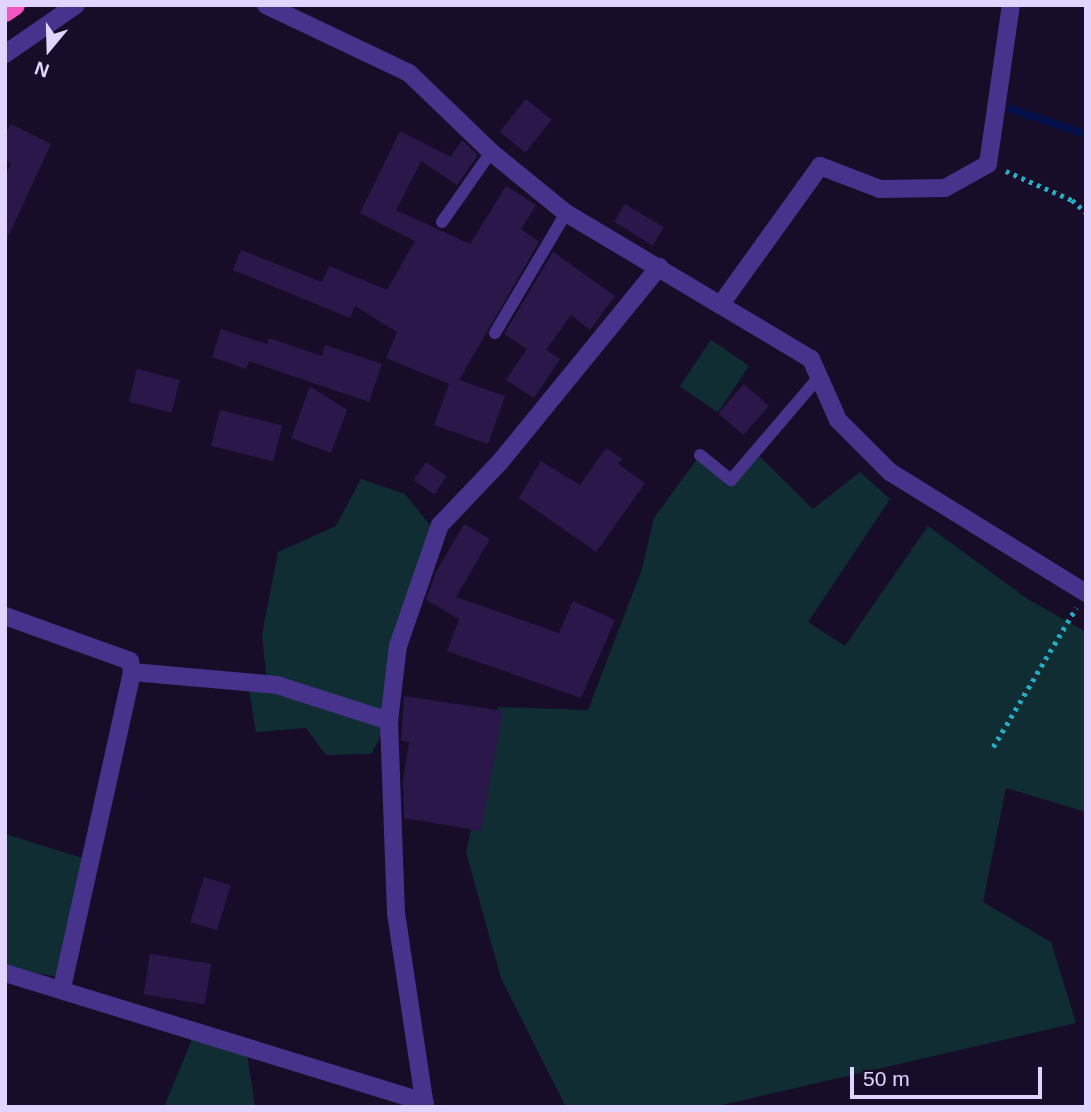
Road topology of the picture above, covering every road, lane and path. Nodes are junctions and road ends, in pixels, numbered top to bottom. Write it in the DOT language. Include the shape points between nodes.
graph roads {
  1 [pos="15,5"];
  2 [pos="76,5"];
  3 [pos="266,5"];
  4 [pos="1011,5"];
  5 [pos="5,12"];
  6 [pos="5,54"];
  7 [pos="491,152"];
  8 [pos="986,162"];
  9 [pos="1086,212"];
  10 [pos="566,214"];
  11 [pos="442,222"];
  12 [pos="659,267"];
  13 [pos="721,303"];
  14 [pos="495,333"];
  15 [pos="819,377"];
  16 [pos="700,455"];
  17 [pos="1085,593"];
  18 [pos="5,616"];
  19 [pos="132,672"];
  20 [pos="389,721"];
  21 [pos="993,747"];
  22 [pos="5,972"];
  23 [pos="62,988"];
  24 [pos="425,1104"];
  1 -- 5 [label="highway"];
  2 -- 6 [label="street"];
  3 -- 7 [label="street" via="409,73"];
  4 -- 8 [label="street"];
  7 -- 10 [label="street"];
  7 -- 11 [label="lane"];
  8 -- 9 [label="path" via="1072,200"];
  8 -- 13 [label="street" via="944,188 880,189 820,166"];
  10 -- 12 [label="street"];
  10 -- 14 [label="lane"];
  12 -- 13 [label="street"];
  12 -- 20 [label="street" via="500,462 440,526 398,646"];
  13 -- 15 [label="street" via="811,359"];
  15 -- 16 [label="lane" via="731,480"];
  15 -- 17 [label="street" via="838,420 890,472"];
  17 -- 21 [label="path"];
  18 -- 19 [label="street" via="130,661"];
  19 -- 20 [label="street" via="277,685"];
  19 -- 23 [label="street"];
  20 -- 24 [label="street" via="396,913"];
  22 -- 23 [label="street"];
  23 -- 24 [label="street"];
}
